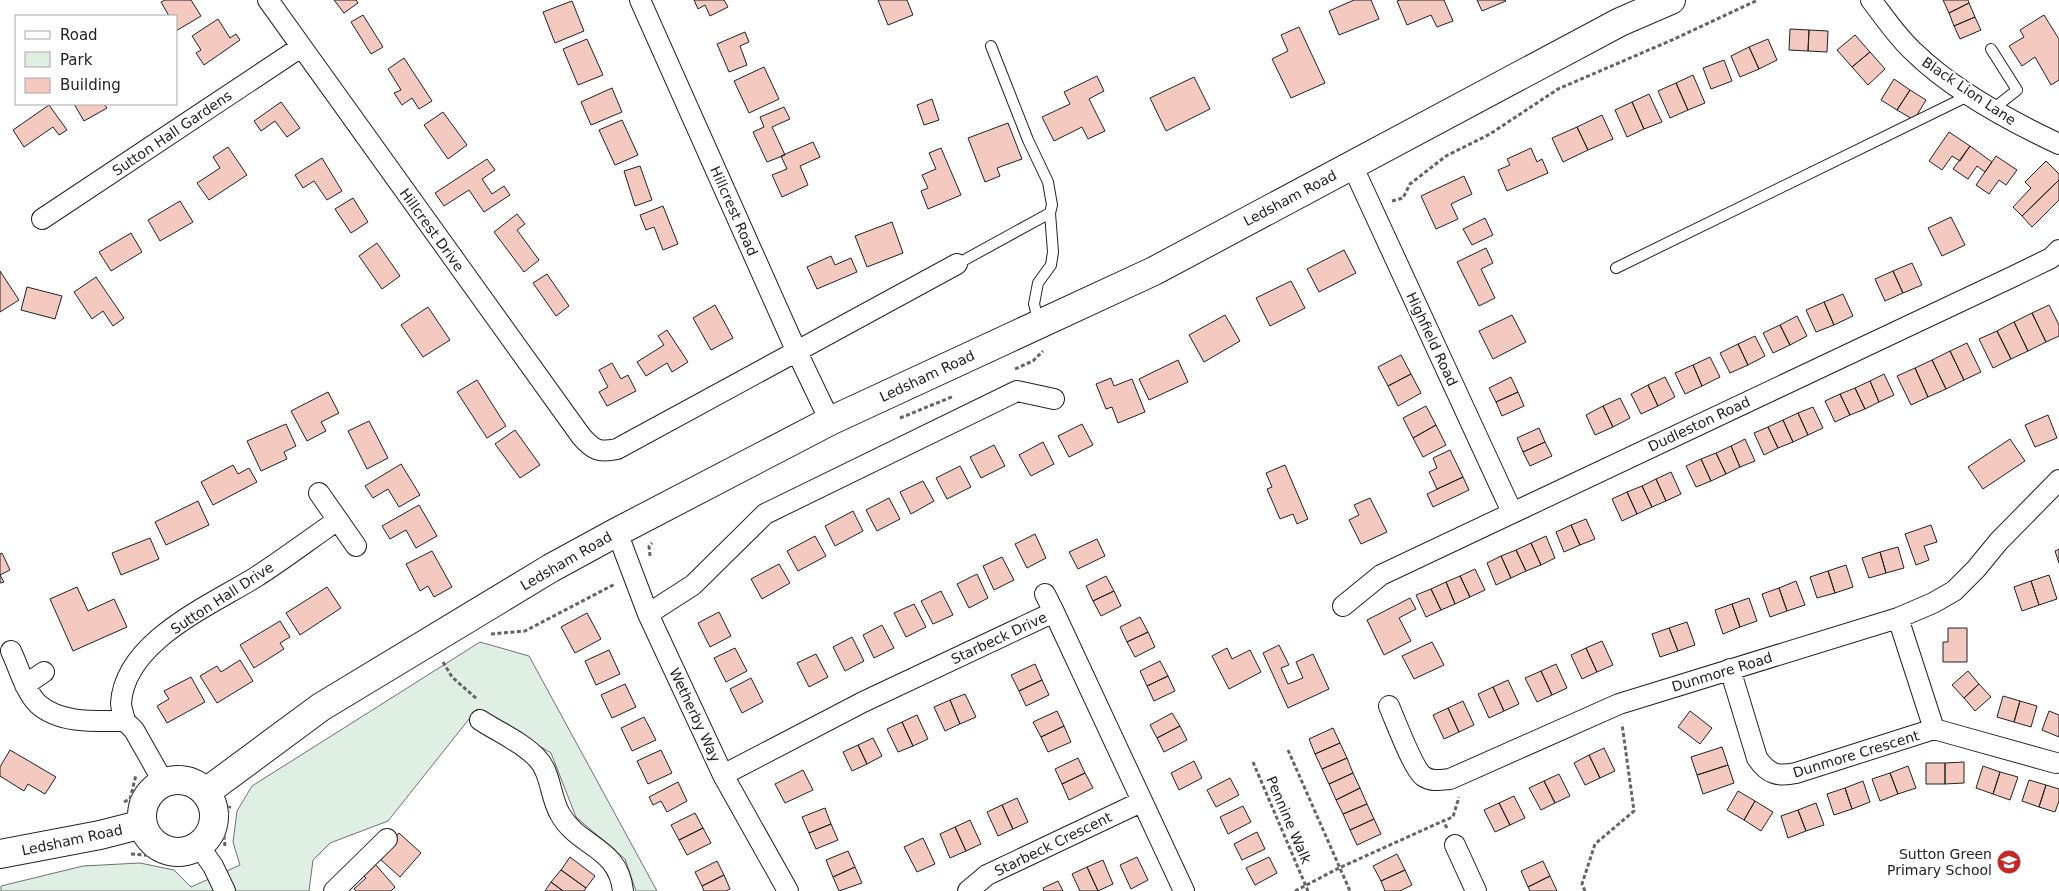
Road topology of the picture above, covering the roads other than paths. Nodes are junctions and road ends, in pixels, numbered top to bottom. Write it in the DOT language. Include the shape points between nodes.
graph roads {
  1 [pos="268,0"];
  2 [pos="640,0"];
  3 [pos="1671,0"];
  4 [pos="1871,0"];
  5 [pos="991,46"];
  6 [pos="301,47"];
  7 [pos="1991,49"];
  8 [pos="1971,94"];
  9 [pos="1993,109"];
  10 [pos="2059,144"];
  11 [pos="1352,165"];
  12 [pos="1050,213"];
  13 [pos="42,219"];
  14 [pos="2059,250"];
  15 [pos="957,264"];
  16 [pos="1616,268"];
  17 [pos="1043,336"];
  18 [pos="796,350"];
  19 [pos="1054,399"];
  20 [pos="830,421"];
  21 [pos="2059,480"];
  22 [pos="319,493"];
  23 [pos="1512,512"];
  24 [pos="338,520"];
  25 [pos="617,532"];
  26 [pos="356,546"];
  27 [pos="1045,594"];
  28 [pos="1343,606"];
  29 [pos="1054,612"];
  30 [pos="648,614"];
  31 [pos="1898,618"];
  32 [pos="12,651"];
  33 [pos="1730,669"];
  34 [pos="44,672"];
  35 [pos="26,685"];
  36 [pos="1388,706"];
  37 [pos="480,720"];
  38 [pos="125,721"];
  39 [pos="1934,729"];
  40 [pos="2056,763"];
  41 [pos="158,773"];
  42 [pos="723,776"];
  43 [pos="214,786"];
  44 [pos="1141,802"];
  45 [pos="143,824"];
  46 [pos="387,839"];
  47 [pos="1455,845"];
  48 [pos="0,854"];
  49 [pos="206,856"];
  50 [pos="225,891"];
  51 [pos="334,891"];
  52 [pos="623,891"];
  53 [pos="788,891"];
  54 [pos="968,891"];
  55 [pos="1184,891"];
  56 [pos="1476,891"];
  1 -- 6 [label="street, Hillcrest Drive"];
  2 -- 18 [label="street, Hillcrest Road"];
  3 -- 11 [label="main road, Ledsham Road" via="1620,22"];
  4 -- 8 [label="street, Black Lion Lane" via="1914,53"];
  5 -- 12 [label="lane" via="1048,182 1052,205"];
  6 -- 13 [label="street, Sutton Hall Gardens"];
  6 -- 18 [label="street, Hillcrest Drive" via="589,446 603,452 617,449"];
  7 -- 9 [label="lane" via="2017,90"];
  8 -- 9 [label="street, Black Lion Lane"];
  8 -- 16 [label="lane"];
  9 -- 10 [label="street, Black Lion Lane"];
  11 -- 17 [label="main road, Ledsham Road" via="1154,271"];
  11 -- 23 [label="street, Highfield Road"];
  12 -- 15 [label="lane"];
  12 -- 17 [label="lane" via="1053,234 1051,265 1038,284 1034,304"];
  14 -- 23 [label="street, Dudleston Road" via="2051,258 2012,277"];
  15 -- 18 [label="street"];
  17 -- 20 [label="main road, Ledsham Road"];
  18 -- 20 [label="street, Hillcrest Road"];
  19 -- 30 [label="street" via="1017,391 765,514 693,585"];
  20 -- 25 [label="main road, Ledsham Road"];
  21 -- 31 [label="street, Dunmore Road" via="1954,591"];
  22 -- 24 [label="street"];
  23 -- 28 [label="street, Dudleston Road" via="1380,575"];
  24 -- 26 [label="street"];
  24 -- 38 [label="street, Sutton Hall Drive" via="255,577 187,617 141,656 126,681 121,704"];
  25 -- 30 [label="street, Wetherby Way"];
  25 -- 43 [label="main road, Ledsham Road" via="551,568 321,707"];
  27 -- 29 [label="street"];
  29 -- 42 [label="street, Starbeck Drive" via="863,702"];
  29 -- 44 [label="street, Starbeck Drive"];
  30 -- 42 [label="street, Wetherby Way"];
  31 -- 33 [label="street, Dunmore Road"];
  31 -- 39 [label="street, Dunmore Crescent"];
  32 -- 35 [label="street"];
  33 -- 36 [label="street, Dunmore Road" via="1619,704 1450,779 1436,781 1423,776 1416,766"];
  33 -- 39 [label="street, Dunmore Crescent" via="1757,758 1764,769 1781,776"];
  34 -- 35 [label="street"];
  35 -- 38 [label="street" via="38,704 58,716 91,721"];
  37 -- 52 [label="street" via="538,759 548,777 560,815 613,861 619,870"];
  38 -- 41 [label="street" via="134,730"];
  39 -- 40 [label="street, Dunmore Crescent"];
  41 -- 43 [label="main road" via="174,780"];
  41 -- 45 [label="main road" via="142,811"];
  42 -- 53 [label="street, Wetherby Way"];
  43 -- 49 [label="main road" via="214,822"];
  44 -- 54 [label="street, Starbeck Crescent" via="987,876"];
  44 -- 55 [label="street, Starbeck Drive"];
  45 -- 48 [label="main road, Ledsham Road" via="100,836"];
  45 -- 49 [label="main road" via="154,843 163,849"];
  46 -- 51 [label="street"];
  47 -- 56 [label="street"];
  49 -- 50 [label="street"];
}
